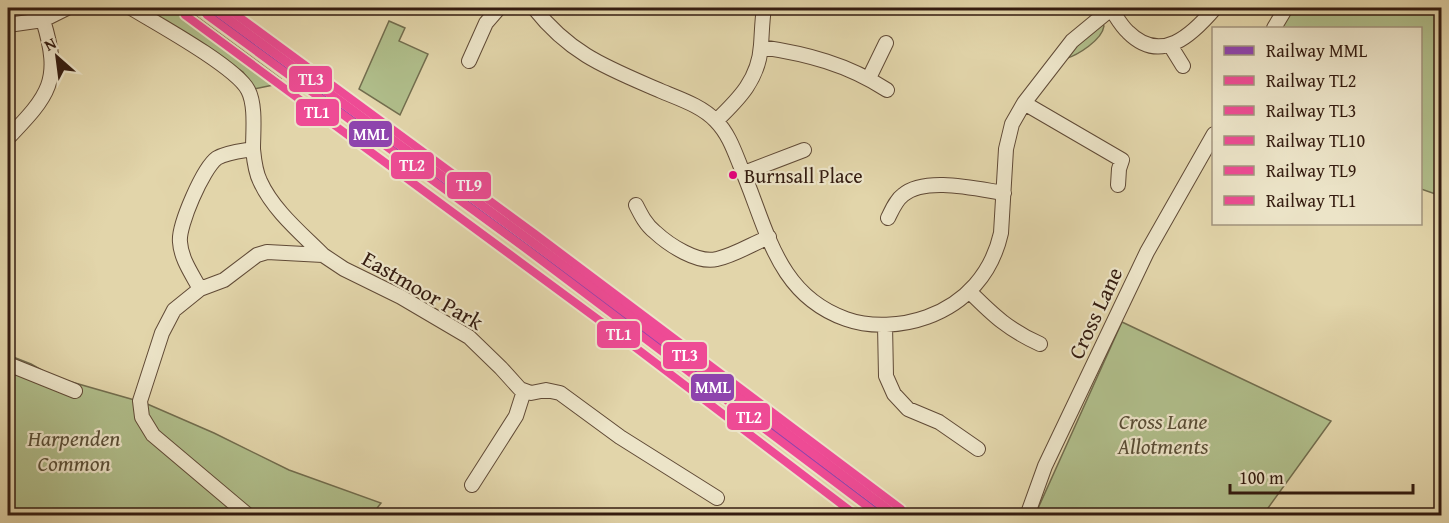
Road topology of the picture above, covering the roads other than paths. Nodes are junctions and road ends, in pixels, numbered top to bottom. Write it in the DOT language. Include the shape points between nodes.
graph roads {
  1 [pos="67,8"];
  2 [pos="131,8"];
  3 [pos="499,8"];
  4 [pos="534,8"];
  5 [pos="764,8"];
  6 [pos="1111,8"];
  7 [pos="1215,8"];
  8 [pos="1286,8"];
  9 [pos="43,20"];
  10 [pos="8,25"];
  11 [pos="1275,27"];
  12 [pos="886,43"];
  13 [pos="1170,45"];
  14 [pos="761,46"];
  15 [pos="469,61"];
  16 [pos="1183,66"];
  17 [pos="869,78"];
  18 [pos="887,90"];
  19 [pos="1024,103"];
  20 [pos="716,121"];
  21 [pos="8,138"];
  22 [pos="1212,138"];
  23 [pos="253,149"];
  24 [pos="804,150"];
  25 [pos="744,173"];
  26 [pos="1118,185"];
  27 [pos="1004,192"];
  28 [pos="636,205"];
  29 [pos="888,218"];
  30 [pos="769,237"];
  31 [pos="323,255"];
  32 [pos="200,289"];
  33 [pos="970,292"];
  34 [pos="885,325"];
  35 [pos="1040,344"];
  36 [pos="8,364"];
  37 [pos="75,391"];
  38 [pos="524,391"];
  39 [pos="978,449"];
  40 [pos="472,485"];
  41 [pos="717,498"];
  42 [pos="249,516"];
  43 [pos="1027,516"];
  1 -- 9 [label="street"];
  2 -- 23 [label="street, Eastmoor Park" via="231,71 248,90 254,119"];
  3 -- 15 [label="street" via="486,23"];
  4 -- 20 [label="street" via="584,56 695,105"];
  5 -- 14 [label="street"];
  6 -- 13 [label="street" via="1135,38 1154,46"];
  6 -- 19 [label="street" via="1072,41"];
  7 -- 13 [label="street" via="1191,33"];
  8 -- 11 [label="street"];
  9 -- 10 [label="street"];
  9 -- 21 [label="street" via="52,47 49,86 33,112"];
  12 -- 17 [label="street"];
  13 -- 16 [label="street"];
  14 -- 17 [label="street" via="805,54"];
  14 -- 20 [label="street" via="748,87"];
  17 -- 18 [label="street"];
  19 -- 26 [label="street" via="1122,159"];
  19 -- 27 [label="street" via="1008,135"];
  20 -- 25 [label="street"];
  22 -- 43 [label="street, Cross Lane" via="1147,252 1045,466"];
  23 -- 31 [label="street, Eastmoor Park" via="256,171 267,194"];
  23 -- 32 [label="street" via="229,153 210,164 180,230 181,250"];
  24 -- 25 [label="street"];
  25 -- 30 [label="street"];
  27 -- 29 [label="street" via="925,185 902,196"];
  27 -- 33 [label="street" via="998,246"];
  28 -- 30 [label="street" via="655,232 699,259 717,259"];
  30 -- 34 [label="street" via="792,283 815,304 851,321"];
  31 -- 32 [label="street, Eastmoor Park" via="256,255 224,280"];
  31 -- 38 [label="street, Eastmoor Park" via="469,337"];
  32 -- 42 [label="street, Eastmoor Park" via="174,310 168,320 140,401 142,417 153,435"];
  33 -- 34 [label="street" via="941,312"];
  33 -- 35 [label="street" via="1016,333"];
  34 -- 39 [label="street" via="886,376 894,394 908,409 939,422"];
  36 -- 37 [label="street"];
  38 -- 40 [label="street" via="516,416"];
  38 -- 41 [label="street" via="560,393 620,437"];
}
